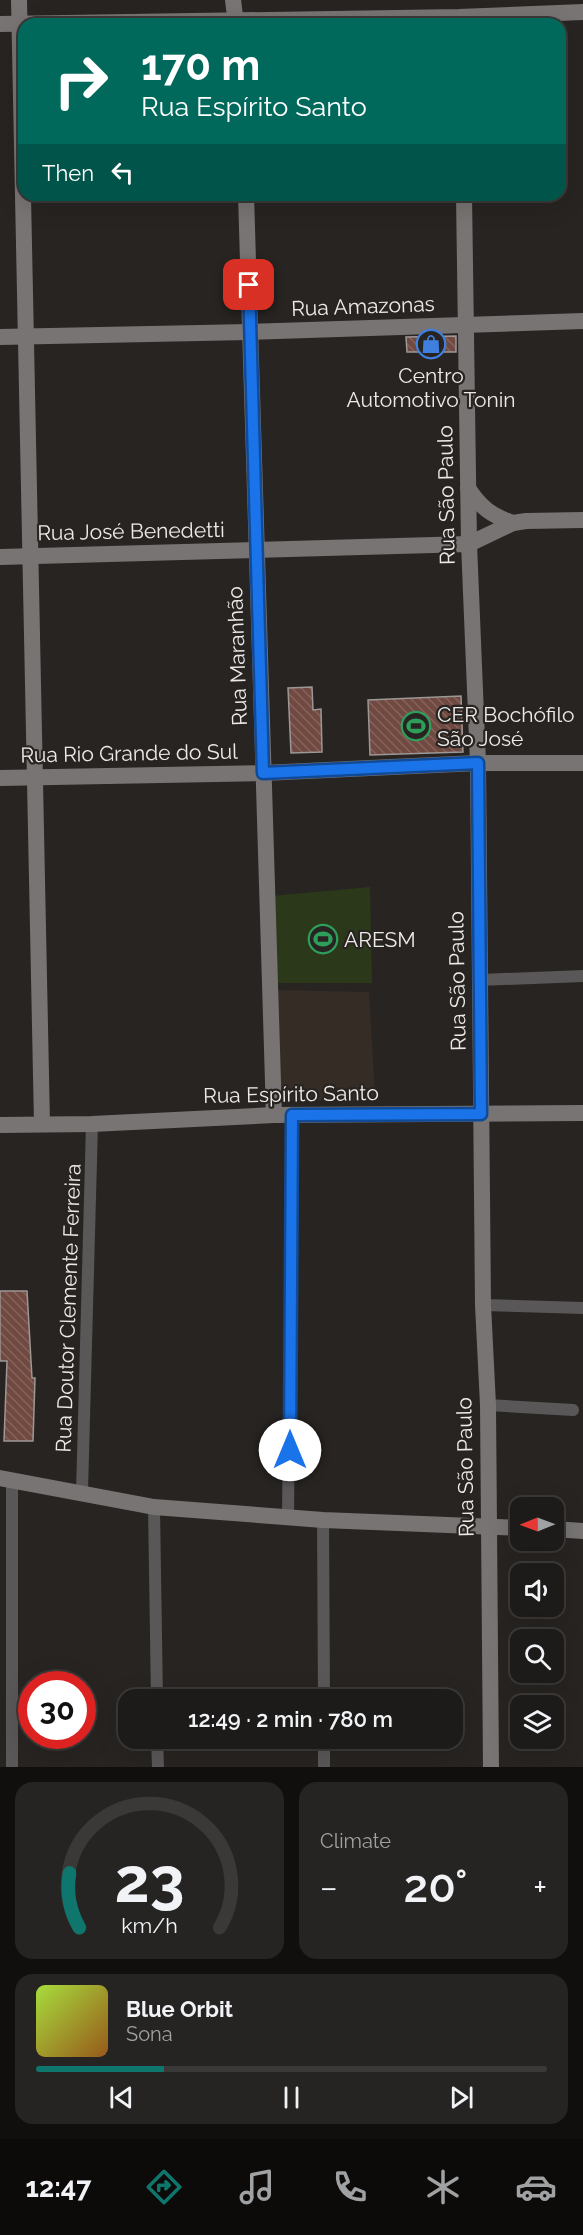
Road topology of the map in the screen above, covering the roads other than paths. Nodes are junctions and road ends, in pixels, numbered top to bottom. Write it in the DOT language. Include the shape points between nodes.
graph roads {
  1 [pos="19,0"];
  2 [pos="233,0"];
  3 [pos="583,12"];
  4 [pos="459,14"];
  5 [pos="20,18"];
  6 [pos="235,18"];
  7 [pos="360,18"];
  8 [pos="18,23"];
  9 [pos="0,24"];
  10 [pos="23,201"];
  11 [pos="246,201"];
  12 [pos="464,201"];
  13 [pos="583,321"];
  14 [pos="467,325"];
  15 [pos="249,332"];
  16 [pos="26,336"];
  17 [pos="0,337"];
  18 [pos="468,488"];
  19 [pos="583,520"];
  20 [pos="513,523"];
  21 [pos="469,544"];
  22 [pos="256,551"];
  23 [pos="30,556"];
  24 [pos="0,557"];
  25 [pos="478,763"];
  26 [pos="583,763"];
  27 [pos="263,773"];
  28 [pos="0,778"];
  29 [pos="34,778"];
  30 [pos="583,976"];
  31 [pos="479,980"];
  32 [pos="583,1113"];
  33 [pos="481,1114"];
  34 [pos="274,1115"];
  35 [pos="292,1115"];
  36 [pos="42,1124"];
  37 [pos="92,1124"];
  38 [pos="0,1125"];
  39 [pos="483,1305"];
  40 [pos="583,1308"];
  41 [pos="488,1406"];
  42 [pos="573,1410"];
  43 [pos="6,1479"];
  44 [pos="82,1492"];
  45 [pos="154,1507"];
  46 [pos="288,1517"];
  47 [pos="323,1520"];
  48 [pos="488,1527"];
  49 [pos="510,1528"];
  50 [pos="564,1530"];
  51 [pos="583,1531"];
  52 [pos="157,1689"];
  53 [pos="324,1689"];
  54 [pos="158,1749"];
  55 [pos="324,1749"];
  56 [pos="12,1767"];
  57 [pos="158,1767"];
  58 [pos="324,1767"];
  59 [pos="491,1767"];
  1 -- 5 [label="street"];
  2 -- 6 [label="street"];
  3 -- 4 [label="street"];
  4 -- 7 [label="street"];
  8 -- 9 [label="street"];
  10 -- 16 [label="street"];
  11 -- 15 [label="street, Rua Maranhão"];
  12 -- 14 [label="street, Rua São Paulo"];
  13 -- 14 [label="street, Rua Amazonas"];
  14 -- 15 [label="street, Rua Amazonas"];
  14 -- 18 [label="street, Rua São Paulo"];
  15 -- 16 [label="street, Rua Amazonas"];
  15 -- 22 [label="street, Rua Maranhão"];
  16 -- 17 [label="street, Rua Amazonas"];
  16 -- 23 [label="street"];
  18 -- 20 [label="street" via="487,511"];
  18 -- 21 [label="street, Rua São Paulo"];
  19 -- 20 [label="street, Rua José Benedetti"];
  20 -- 21 [label="street, Rua José Benedetti"];
  21 -- 22 [label="street, Rua José Benedetti"];
  21 -- 25 [label="street, Rua São Paulo"];
  22 -- 23 [label="street, Rua José Benedetti"];
  22 -- 27 [label="street, Rua Maranhão"];
  23 -- 24 [label="street, Rua José Benedetti"];
  23 -- 29 [label="street"];
  25 -- 26 [label="street, Rua Rio Grande do Sul"];
  25 -- 27 [label="street, Rua Rio Grande do Sul"];
  25 -- 31 [label="street, Rua São Paulo"];
  27 -- 29 [label="street, Rua Rio Grande do Sul"];
  27 -- 34 [label="street, Rua Maranhão"];
  28 -- 29 [label="street, Rua Rio Grande do Sul"];
  29 -- 36 [label="street"];
  30 -- 31 [label="street"];
  31 -- 33 [label="street, Rua São Paulo"];
  32 -- 33 [label="street, Rua Espírito Santo"];
  33 -- 35 [label="street, Rua Espírito Santo"];
  33 -- 39 [label="street, Rua São Paulo"];
  34 -- 35 [label="street, Rua Espírito Santo"];
  34 -- 37 [label="street, Rua Espírito Santo"];
  35 -- 46 [label="street"];
  36 -- 37 [label="street, Rua Espírito Santo"];
  36 -- 38 [label="street, Rua Espírito Santo"];
  37 -- 44 [label="street, Rua Doutor Clemente Ferreira"];
  39 -- 40 [label="street"];
  39 -- 41 [label="street, Rua São Paulo"];
  41 -- 42 [label="street"];
  41 -- 48 [label="street, Rua São Paulo"];
  43 -- 44 [label="street"];
  43 -- 56 [label="street"];
  44 -- 45 [label="street"];
  45 -- 46 [label="street"];
  45 -- 52 [label="street"];
  46 -- 47 [label="street"];
  47 -- 48 [label="street"];
  47 -- 53 [label="street"];
  48 -- 49 [label="street"];
  48 -- 59 [label="street, Rua São Paulo"];
  50 -- 51 [label="street"];
  54 -- 57 [label="street"];
  55 -- 58 [label="street"];
}
